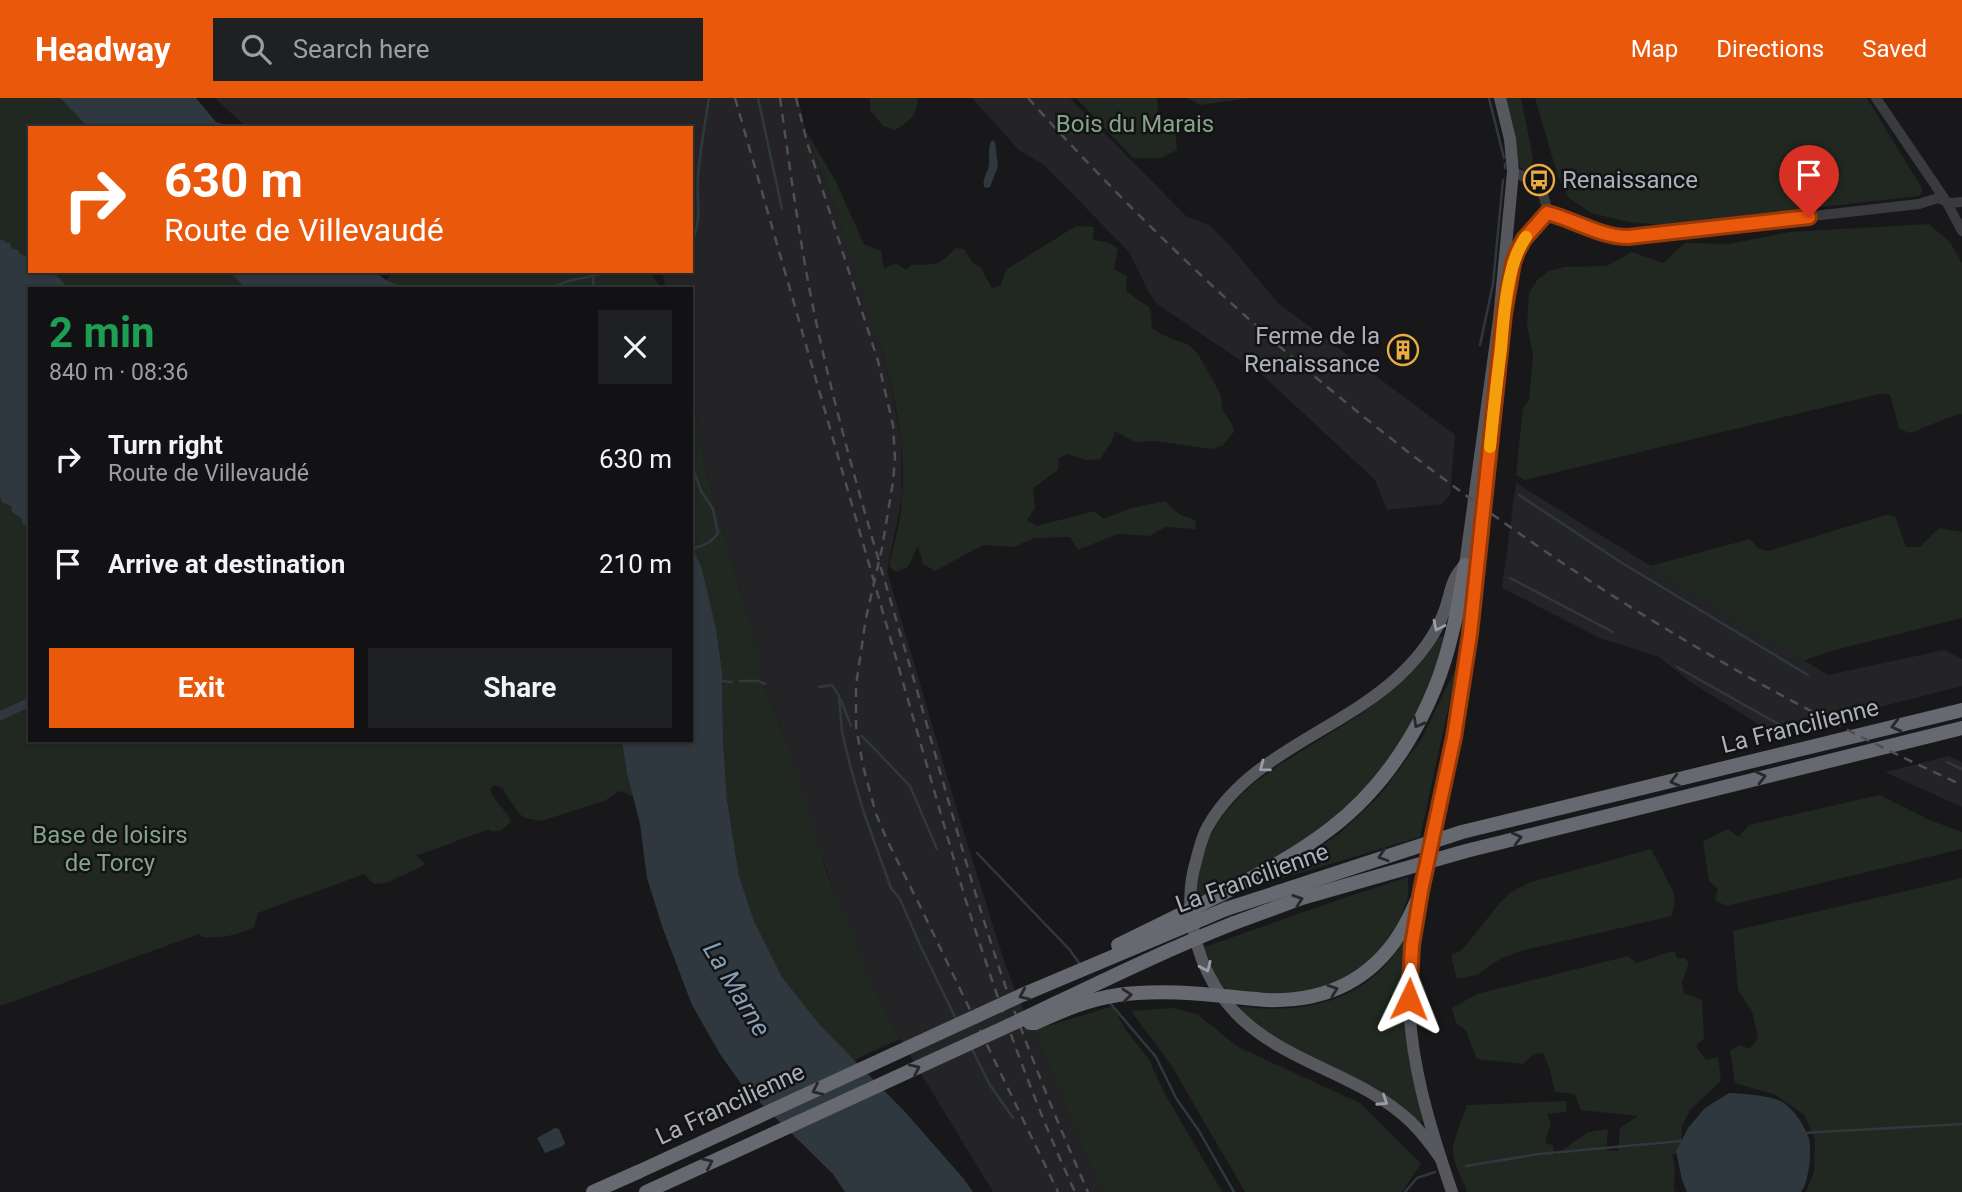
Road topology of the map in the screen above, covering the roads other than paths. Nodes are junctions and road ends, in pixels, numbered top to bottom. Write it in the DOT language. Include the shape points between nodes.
graph roads {
  1 [pos="1500,98"];
  2 [pos="1877,98"];
  3 [pos="1513,172"];
  4 [pos="1946,201"];
  5 [pos="1962,202"];
  6 [pos="1547,213"];
  7 [pos="1962,231"];
  8 [pos="1504,314"];
  9 [pos="1465,565"];
  10 [pos="1962,710"];
  11 [pos="1962,728"];
  12 [pos="1421,891"];
  13 [pos="1223,902"];
  14 [pos="1014,1023"];
  15 [pos="1441,1159"];
  16 [pos="593,1192"];
  17 [pos="646,1192"];
  18 [pos="1452,1192"];
  1 -- 3 [label="main road"];
  2 -- 4 [label="street"];
  3 -- 6 [label="street" via="1537,184"];
  3 -- 8 [label="main road"];
  3 -- 9 [label="main road" via="1499,319"];
  4 -- 5 [label="street"];
  4 -- 6 [label="street" via="1938,198 1919,204 1628,237"];
  4 -- 7 [label="street"];
  6 -- 8 [label="street" via="1517,252"];
  8 -- 12 [label="main road, bridge" via="1473,608 1454,737"];
  9 -- 13 [label="highway, one-way" via="1438,680 1405,747 1351,812"];
  9 -- 15 [label="main road, one-way" via="1456,574 1435,633 1399,676 1370,701 1274,760 1226,802 1199,848 1190,902 1193,931 1210,977 1244,1020 1277,1045 1387,1103 1410,1121"];
  10 -- 13 [label="highway, La Francilienne, one-way" via="1462,832"];
  14 -- 11 [label="highway, La Francilienne, one-way, bridge" via="1183,943 1302,898 1466,850"];
  14 -- 12 [label="highway, one-way, bridge" via="1035,1023 1118,995 1198,994 1285,1001 1316,996 1345,986 1369,970 1399,935"];
  12 -- 15 [label="main road" via="1412,945 1410,1016 1419,1079"];
  13 -- 16 [label="highway, La Francilienne, one-way, bridge"];
  17 -- 14 [label="highway, La Francilienne, one-way, bridge"];
  15 -- 18 [label="main road"];
}
